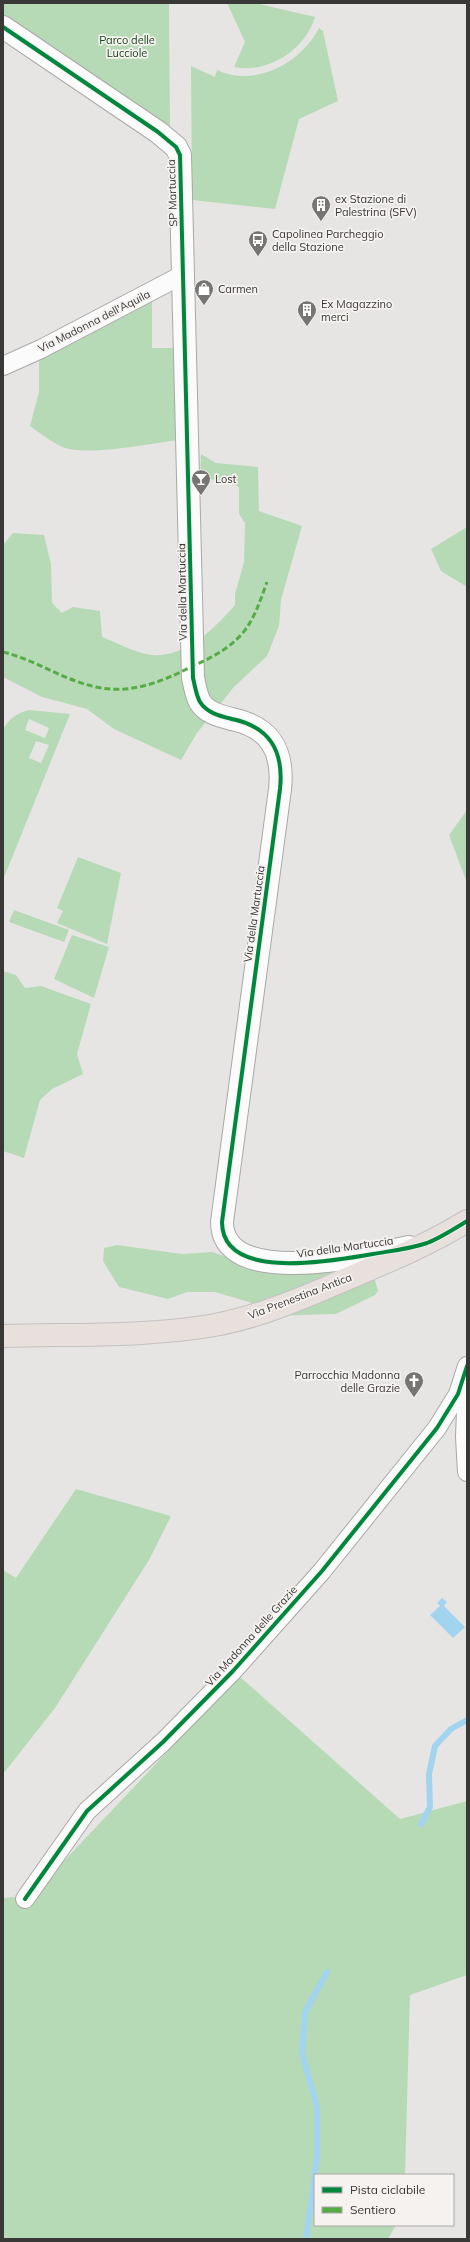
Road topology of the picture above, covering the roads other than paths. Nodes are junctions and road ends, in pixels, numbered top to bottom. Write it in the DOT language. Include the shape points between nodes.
graph roads {
  1 [pos="3,27"];
  2 [pos="184,274"];
  3 [pos="3,366"];
  4 [pos="187,426"];
  5 [pos="467,1221"];
  6 [pos="427,1243"];
  7 [pos="3,1336"];
  8 [pos="467,1366"];
  9 [pos="467,1385"];
  10 [pos="467,1472"];
  11 [pos="25,1899"];
  1 -- 2 [label="street, SP Martuccia" via="158,132 176,147 181,163"];
  2 -- 3 [label="street, Via Madonna dell'Aquila" via="41,349"];
  2 -- 4 [label="street, SP Martuccia"];
  4 -- 6 [label="street, Via della Martuccia" via="193,671 196,691 200,702 211,713 252,726 269,739 276,748 281,769 280,794 222,1222 224,1237 233,1249 242,1255 260,1260 291,1263 352,1257"];
  5 -- 6 [label="main road, Via Prenestina Antica"];
  6 -- 7 [label="main road, Via Prenestina Antica" via="273,1309 221,1324 151,1332"];
  8 -- 11 [label="street, Via Madonna delle Grazie" via="458,1394 438,1428 322,1571 169,1737 87,1811"];
  9 -- 10 [label="street" via="464,1437"];
}
